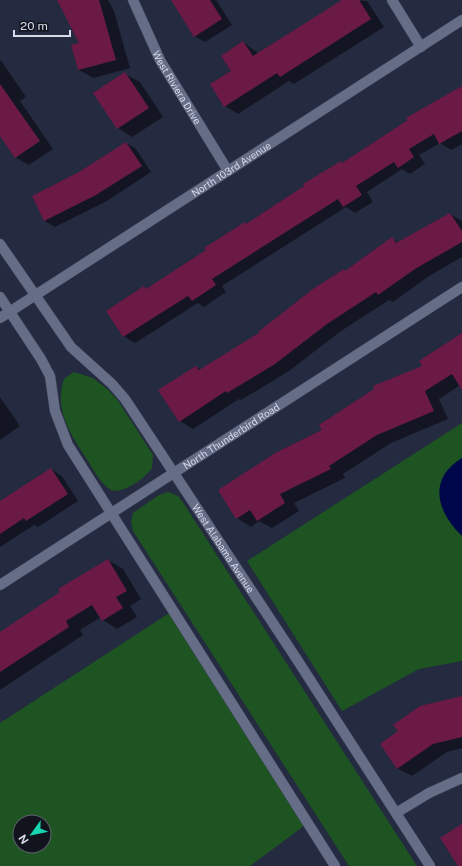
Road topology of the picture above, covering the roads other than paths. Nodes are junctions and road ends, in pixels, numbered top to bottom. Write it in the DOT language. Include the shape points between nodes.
graph roads {
  1 [pos="133,0"];
  2 [pos="392,0"];
  3 [pos="462,20"];
  4 [pos="421,47"];
  5 [pos="228,170"];
  6 [pos="0,244"];
  7 [pos="462,287"];
  8 [pos="34,296"];
  9 [pos="0,297"];
  10 [pos="9,312"];
  11 [pos="0,318"];
  12 [pos="174,473"];
  13 [pos="112,513"];
  14 [pos="0,585"];
  15 [pos="462,778"];
  16 [pos="396,813"];
  17 [pos="335,866"];
  18 [pos="430,866"];
  1 -- 5 [label="street, West Riviera Drive" via="160,60"];
  2 -- 4 [label="street"];
  3 -- 4 [label="street, North 103rd Avenue"];
  4 -- 5 [label="street, North 103rd Avenue"];
  5 -- 8 [label="street, North 103rd Avenue"];
  6 -- 8 [label="street, West Alabama Avenue"];
  7 -- 12 [label="street, North Thunderbird Road"];
  8 -- 10 [label="street, North 103rd Avenue"];
  8 -- 12 [label="street, West Alabama Avenue" via="71,347 125,399"];
  9 -- 10 [label="street"];
  10 -- 11 [label="street, North 103rd Avenue"];
  10 -- 13 [label="street" via="50,376 55,411 68,446"];
  12 -- 13 [label="street, North Thunderbird Road"];
  12 -- 16 [label="street, West Alabama Avenue"];
  13 -- 14 [label="street, North Thunderbird Road"];
  13 -- 17 [label="street"];
  15 -- 16 [label="street"];
  16 -- 18 [label="street, West Alabama Avenue"];
}
